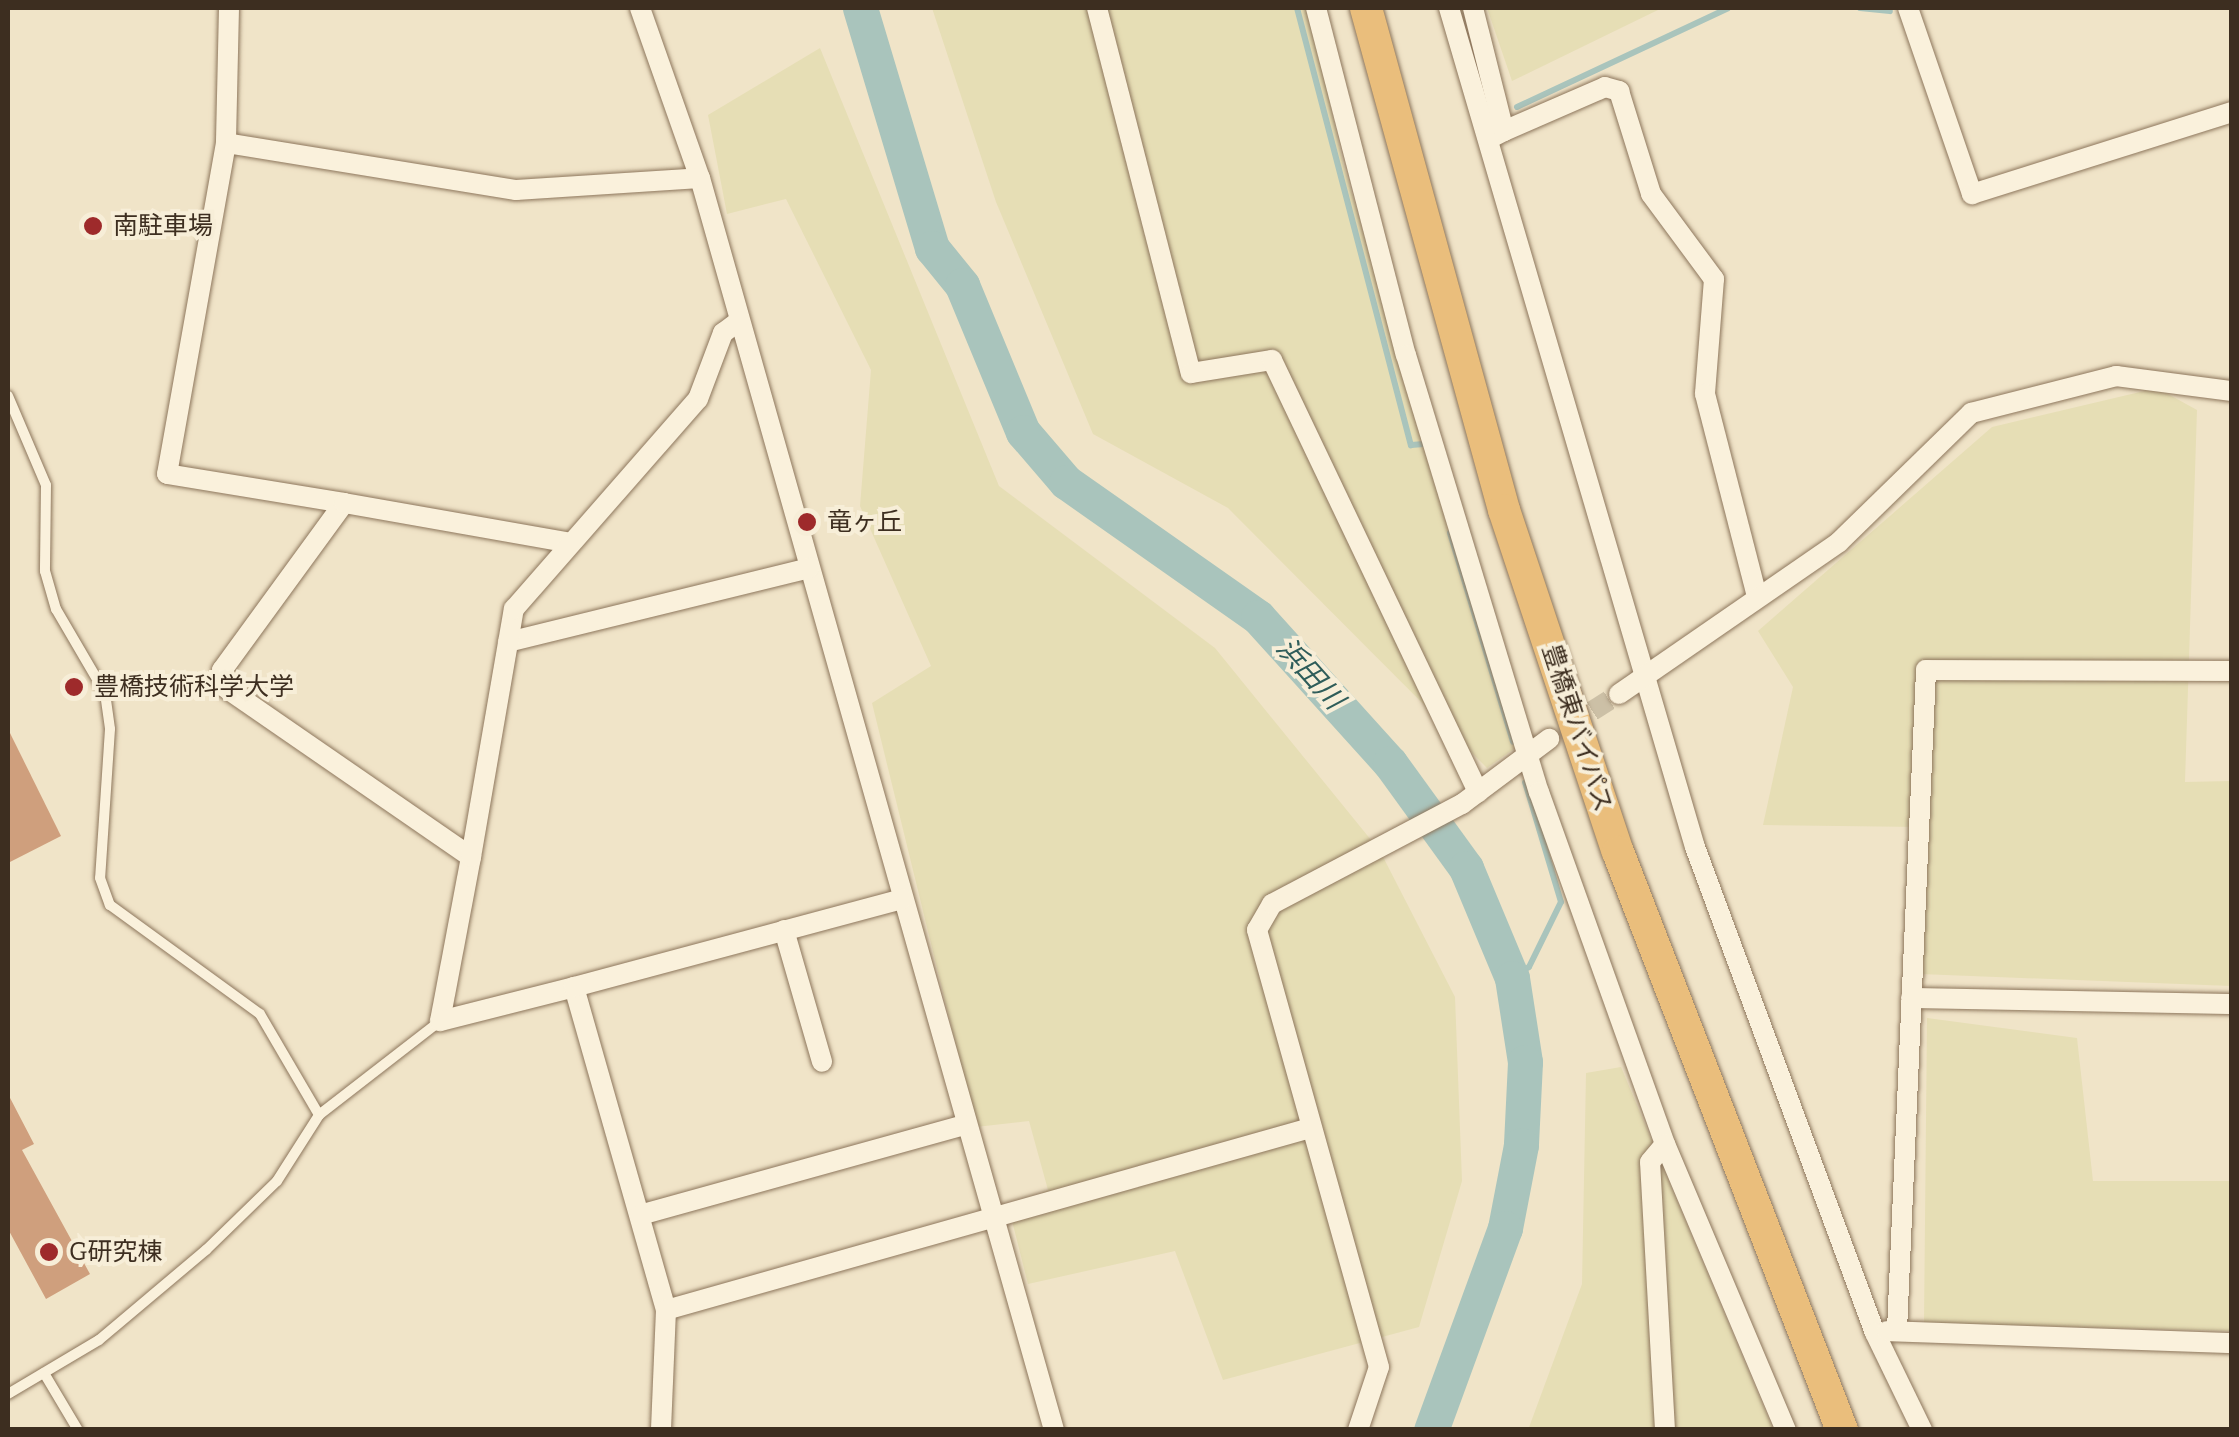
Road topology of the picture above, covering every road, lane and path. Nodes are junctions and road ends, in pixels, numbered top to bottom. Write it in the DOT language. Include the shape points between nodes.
graph roads {
  1 [pos="229,8"];
  2 [pos="640,8"];
  3 [pos="1097,8"];
  4 [pos="1316,8"];
  5 [pos="1366,8"];
  6 [pos="1449,8"];
  7 [pos="1473,8"];
  8 [pos="1908,8"];
  9 [pos="2232,112"];
  10 [pos="1495,135"];
  11 [pos="226,144"];
  12 [pos="700,178"];
  13 [pos="739,321"];
  14 [pos="2232,392"];
  15 [pos="8,396"];
  16 [pos="344,503"];
  17 [pos="570,544"];
  18 [pos="809,568"];
  19 [pos="1756,597"];
  20 [pos="508,642"];
  21 [pos="2232,671"];
  22 [pos="1648,672"];
  23 [pos="1618,694"];
  24 [pos="1548,739"];
  25 [pos="1528,753"];
  26 [pos="1470,798"];
  27 [pos="470,857"];
  28 [pos="902,899"];
  29 [pos="784,930"];
  30 [pos="574,987"];
  31 [pos="1910,998"];
  32 [pos="2232,1004"];
  33 [pos="440,1021"];
  34 [pos="822,1062"];
  35 [pos="319,1116"];
  36 [pos="966,1125"];
  37 [pos="1310,1128"];
  38 [pos="1665,1144"];
  39 [pos="640,1215"];
  40 [pos="992,1217"];
  41 [pos="666,1310"];
  42 [pos="1897,1330"];
  43 [pos="1875,1332"];
  44 [pos="2232,1344"];
  45 [pos="44,1373"];
  46 [pos="8,1394"];
  47 [pos="78,1430"];
  48 [pos="662,1430"];
  49 [pos="1054,1430"];
  50 [pos="1358,1430"];
  51 [pos="1665,1430"];
  52 [pos="1786,1430"];
  53 [pos="1842,1430"];
  54 [pos="1922,1430"];
  1 -- 11 [label="street"];
  2 -- 12 [label="street"];
  3 -- 26 [label="street" via="1191,374 1272,360"];
  4 -- 25 [label="street" via="1406,355"];
  5 -- 53 [label="highway, 豊橋東バイパス" via="1498,490 1618,852"];
  6 -- 10 [label="street"];
  7 -- 10 [label="street"];
  8 -- 9 [label="street" via="1972,194"];
  10 -- 19 [label="street" via="1604,87 1619,91 1651,194 1714,279 1705,394"];
  10 -- 22 [label="street" via="1594,518"];
  11 -- 12 [label="street" via="516,190"];
  11 -- 16 [label="street" via="167,474"];
  12 -- 13 [label="street"];
  13 -- 17 [label="street" via="723,333 698,399"];
  13 -- 18 [label="street"];
  14 -- 19 [label="street" via="2116,376 1971,414 1839,542"];
  15 -- 35 [label="lane" via="46,485 45,571 56,609 105,693 100,878 110,905 260,1014"];
  16 -- 17 [label="street"];
  16 -- 27 [label="street" via="222,670 223,686"];
  17 -- 20 [label="street" via="514,610"];
  18 -- 20 [label="street"];
  18 -- 28 [label="street"];
  19 -- 22 [label="street"];
  20 -- 27 [label="street"];
  21 -- 31 [label="street" via="1926,670"];
  22 -- 23 [label="street"];
  22 -- 43 [label="street" via="1694,847"];
  24 -- 25 [label="street"];
  25 -- 26 [label="street"];
  25 -- 38 [label="street"];
  26 -- 37 [label="street" via="1262,913 1257,930"];
  27 -- 33 [label="street"];
  28 -- 29 [label="street"];
  28 -- 36 [label="street"];
  29 -- 30 [label="street"];
  29 -- 34 [label="street"];
  30 -- 33 [label="street"];
  30 -- 39 [label="street"];
  31 -- 32 [label="street"];
  31 -- 42 [label="street"];
  33 -- 35 [label="lane"];
  35 -- 45 [label="lane" via="277,1182 206,1250 99,1340"];
  36 -- 39 [label="street"];
  36 -- 40 [label="street"];
  37 -- 40 [label="street"];
  37 -- 50 [label="street" via="1379,1367"];
  38 -- 51 [label="street" via="1650,1162"];
  38 -- 52 [label="street"];
  39 -- 41 [label="street"];
  40 -- 41 [label="street"];
  40 -- 49 [label="street"];
  41 -- 48 [label="street"];
  42 -- 43 [label="street"];
  42 -- 44 [label="street"];
  43 -- 54 [label="street"];
  45 -- 46 [label="lane"];
  45 -- 47 [label="lane"];
}
